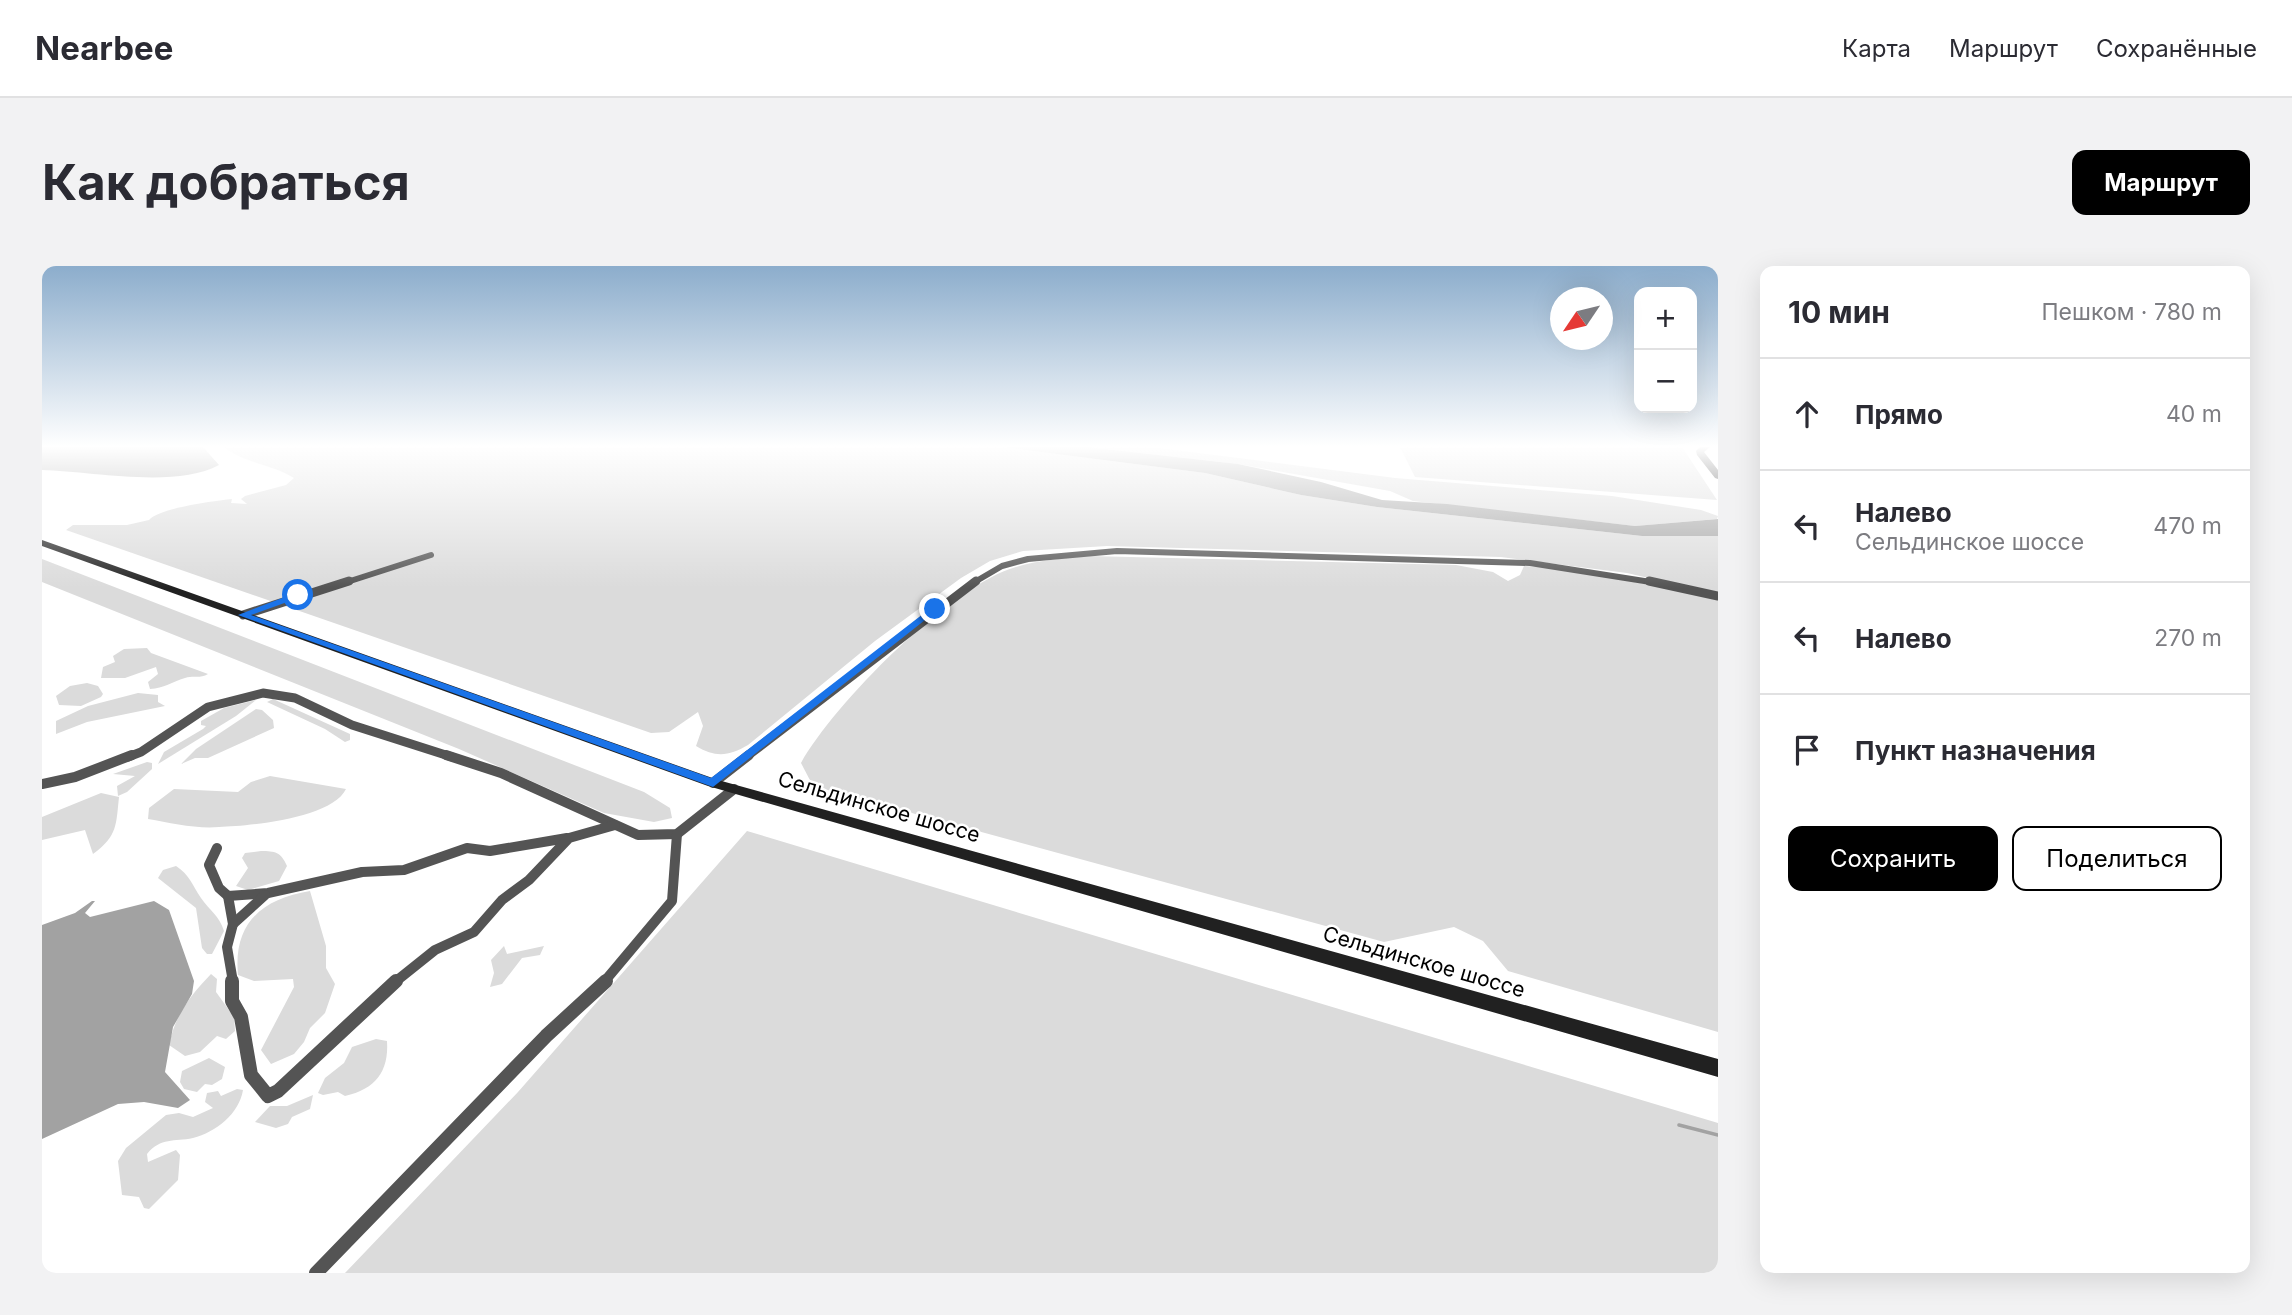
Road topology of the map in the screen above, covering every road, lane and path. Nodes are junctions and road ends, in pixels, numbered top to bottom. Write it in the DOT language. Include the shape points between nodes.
graph roads {
  1 [pos="42,543"];
  2 [pos="431,555"];
  3 [pos="1718,596"];
  4 [pos="243,615"];
  5 [pos="713,783"];
  6 [pos="42,784"];
  7 [pos="734,789"];
  8 [pos="615,825"];
  9 [pos="677,834"];
  10 [pos="569,838"];
  11 [pos="217,848"];
  12 [pos="268,893"];
  13 [pos="228,896"];
  14 [pos="233,924"];
  15 [pos="1718,1068"];
  16 [pos="317,1273"];
  1 -- 4 [label="main road, Сельдинское шоссе"];
  2 -- 4 [label="street"];
  3 -- 5 [label="street" via="1530,563 1117,551 1028,559 994,570 953,596"];
  4 -- 5 [label="main road, Сельдинское шоссе"];
  5 -- 7 [label="main road, Сельдинское шоссе"];
  6 -- 8 [label="street" via="141,752 208,707 263,693 295,698 375,733 500,773"];
  7 -- 9 [label="street"];
  7 -- 15 [label="main road, Сельдинское шоссе"];
  8 -- 9 [label="street" via="638,835"];
  8 -- 10 [label="street"];
  9 -- 16 [label="street" via="672,901 613,974 546,1036"];
  10 -- 12 [label="street" via="490,851 456,850 419,866 333,877"];
  10 -- 14 [label="street" via="474,932 435,950 411,968 268,1096 251,1075 241,1017 232,1001 227,947"];
  11 -- 13 [label="street" via="209,865"];
  12 -- 13 [label="street"];
  12 -- 14 [label="street"];
  13 -- 14 [label="street"];
}
